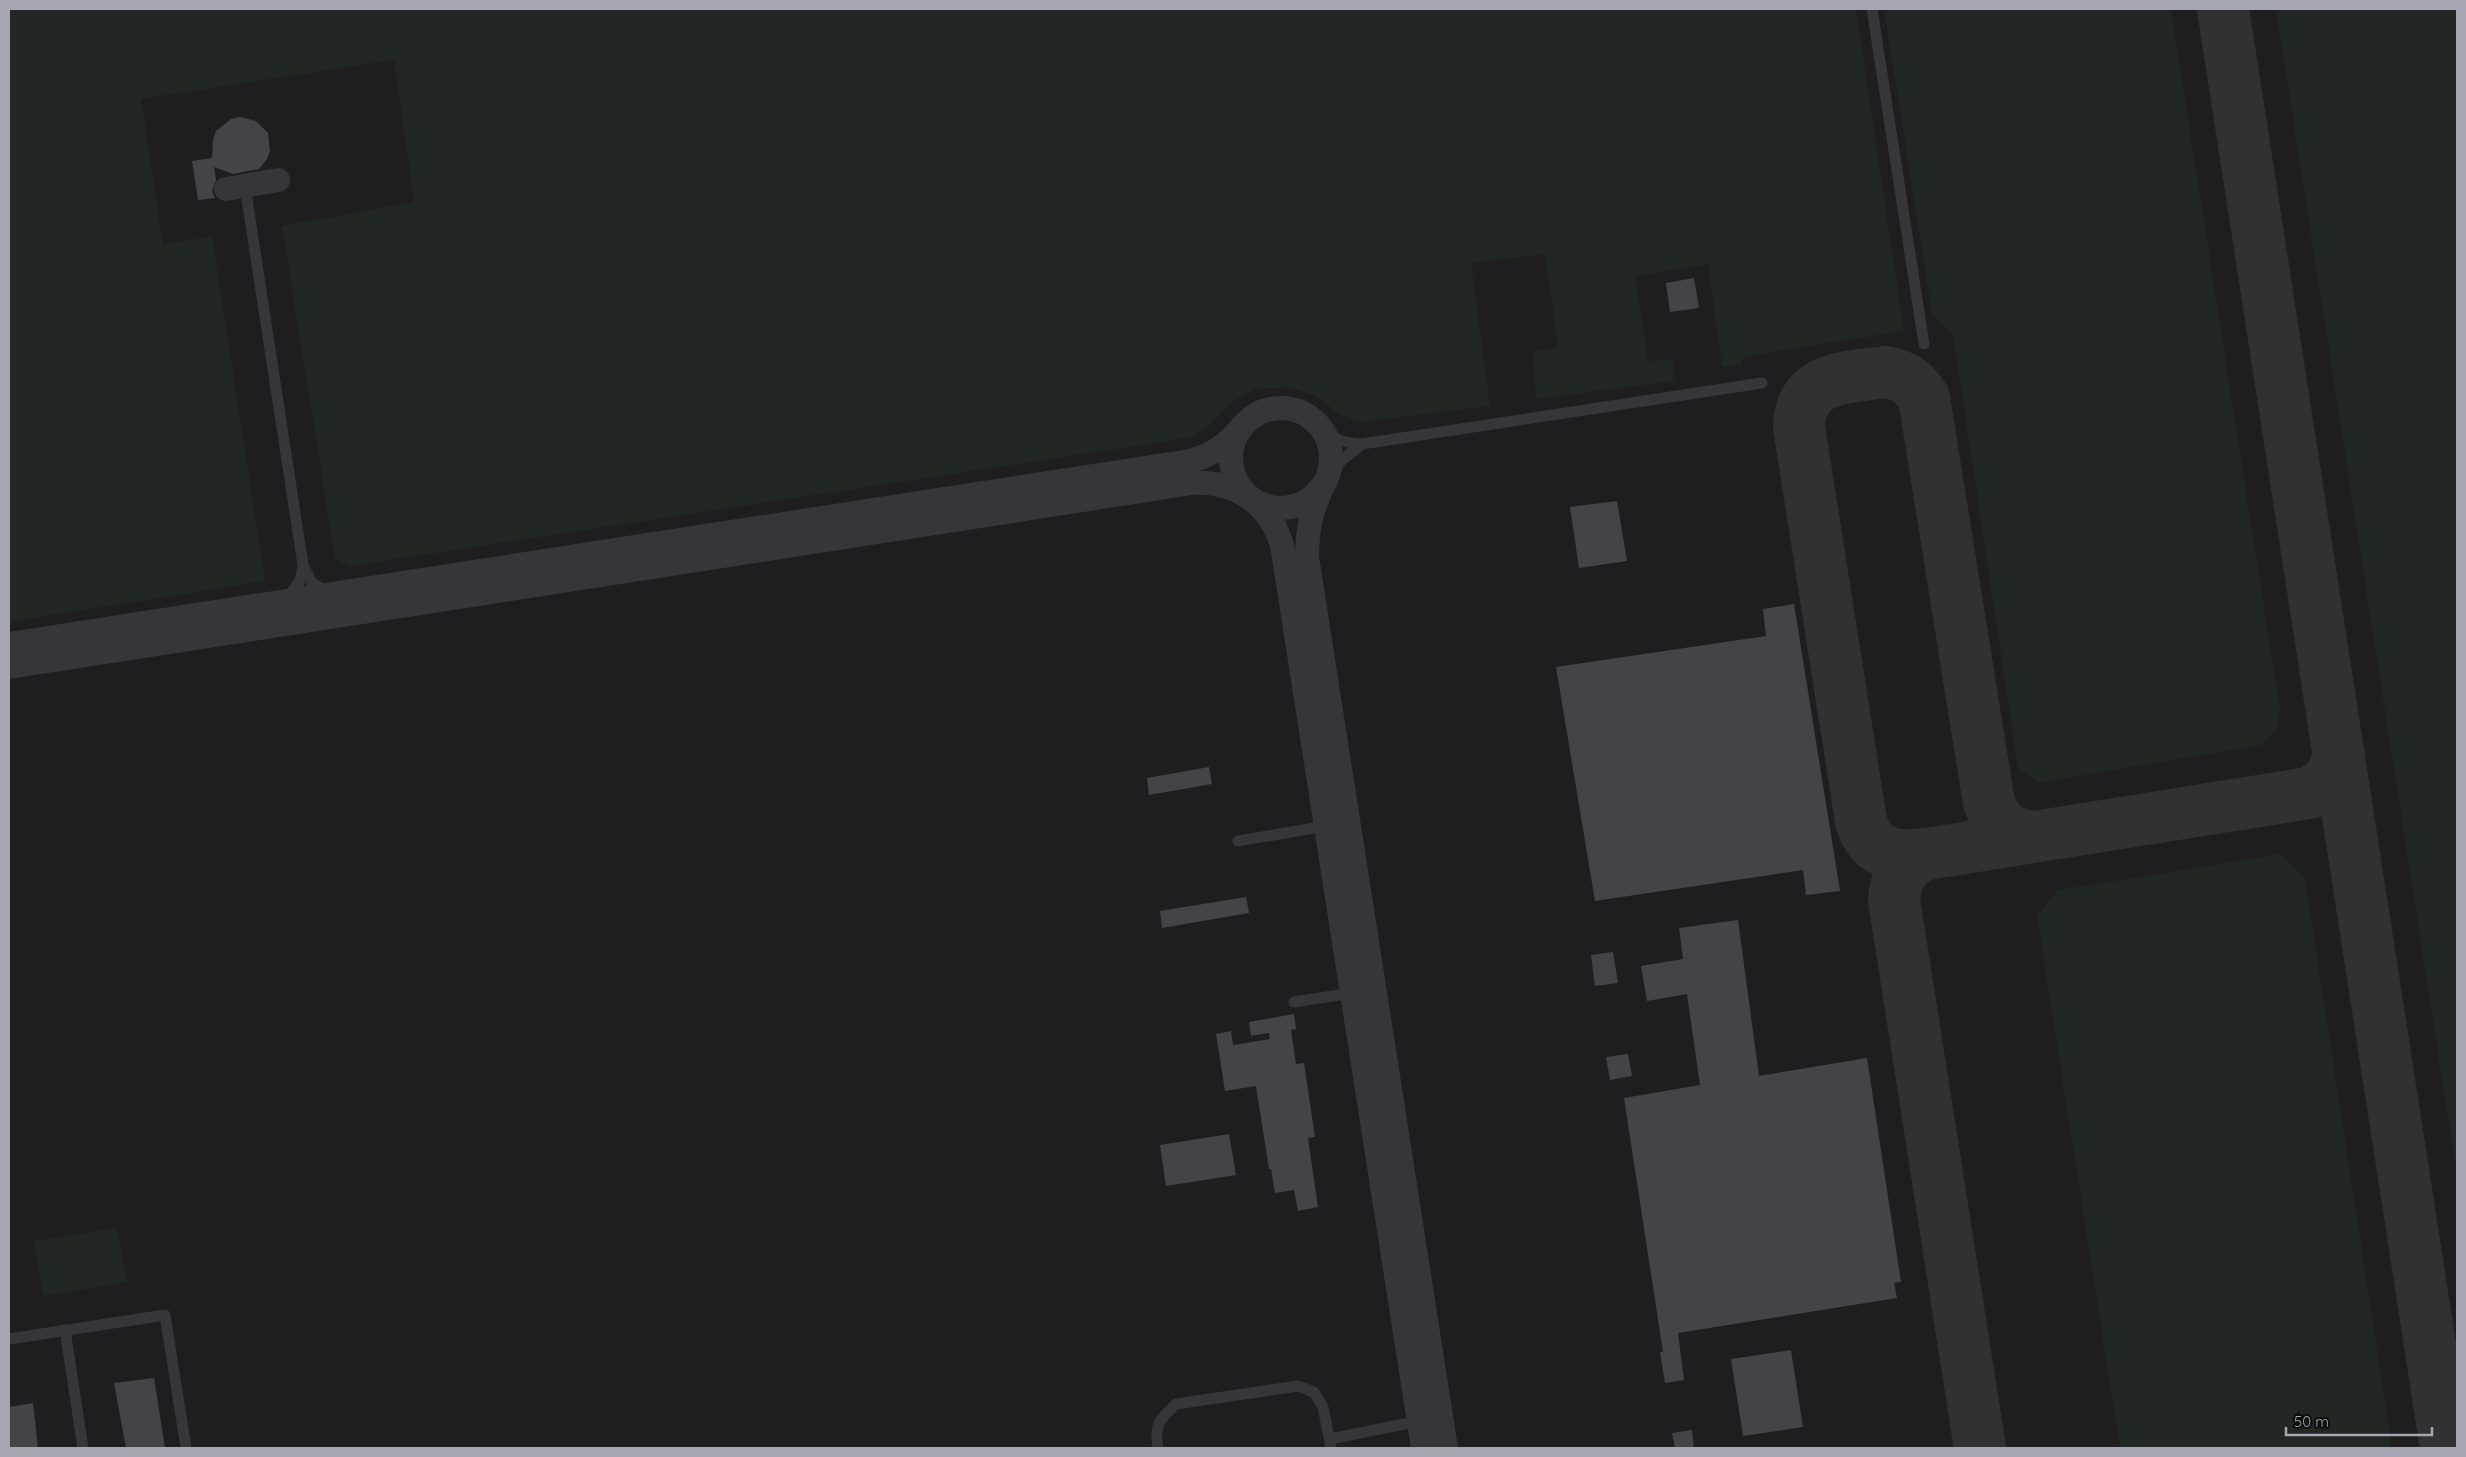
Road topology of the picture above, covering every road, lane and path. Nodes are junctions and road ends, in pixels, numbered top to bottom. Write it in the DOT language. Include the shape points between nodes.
graph roads {
  1 [pos="1872,9"];
  2 [pos="278,180"];
  3 [pos="236,187"];
  4 [pos="1924,344"];
  5 [pos="1762,383"];
  6 [pos="1316,422"];
  7 [pos="1241,428"];
  8 [pos="1362,444"];
  9 [pos="1325,482"];
  10 [pos="1253,500"];
  11 [pos="303,566"];
  12 [pos="433,578"];
  13 [pos="404,582"];
  14 [pos="340,592"];
  15 [pos="437,601"];
  16 [pos="280,602"];
  17 [pos="408,606"];
  18 [pos="91,631"];
  19 [pos="62,635"];
  20 [pos="9,644"];
  21 [pos="94,654"];
  22 [pos="66,658"];
  23 [pos="9,667"];
  24 [pos="1338,824"];
  25 [pos="1238,841"];
  26 [pos="1352,993"];
  27 [pos="1294,1002"];
  28 [pos="65,1330"];
  29 [pos="9,1339"];
  30 [pos="1419,1421"];
  31 [pos="1330,1443"];
  32 [pos="83,1448"];
  33 [pos="186,1448"];
  34 [pos="1158,1448"];
  35 [pos="1423,1448"];
  36 [pos="1446,1448"];
  1 -- 4 [label="lane"];
  2 -- 3 [label="street"];
  3 -- 11 [label="lane"];
  5 -- 8 [label="lane"];
  6 -- 7 [label="street" via="1306,414 1283,408 1260,412"];
  6 -- 8 [label="lane" via="1340,441"];
  6 -- 9 [label="street" via="1329,444 1330,470"];
  7 -- 10 [label="street" via="1234,440 1232,466 1236,480"];
  7 -- 12 [label="street" via="1224,445 1190,461"];
  8 -- 9 [label="lane" via="1341,461"];
  9 -- 10 [label="street" via="1311,498 1292,507 1266,506"];
  9 -- 24 [label="street" via="1308,526 1307,556"];
  10 -- 15 [label="street" via="1231,487 1192,483"];
  10 -- 24 [label="street" via="1272,520 1282,545"];
  11 -- 14 [label="lane" via="317,587"];
  11 -- 16 [label="lane" via="296,588"];
  12 -- 13 [label="street"];
  12 -- 15 [label="street" via="426,583 424,591 428,599"];
  13 -- 14 [label="street"];
  13 -- 17 [label="street" via="413,584 418,592 416,601"];
  14 -- 16 [label="street"];
  15 -- 17 [label="street"];
  16 -- 18 [label="street"];
  17 -- 21 [label="street"];
  18 -- 19 [label="street"];
  18 -- 21 [label="street" via="83,635 81,644 86,652"];
  19 -- 20 [label="street"];
  19 -- 22 [label="street" via="75,645 73,654"];
  21 -- 22 [label="street"];
  22 -- 23 [label="street"];
  24 -- 25 [label="lane"];
  24 -- 26 [label="street"];
  24 -- 36 [label="street"];
  26 -- 27 [label="lane"];
  26 -- 30 [label="street"];
  28 -- 29 [label="lane"];
  28 -- 32 [label="lane"];
  28 -- 33 [label="lane" via="165,1315"];
  30 -- 31 [label="lane"];
  30 -- 35 [label="street"];
  31 -- 34 [label="lane" via="1323,1407 1314,1392 1298,1386 1176,1404 1161,1417 1155,1432"];
}
